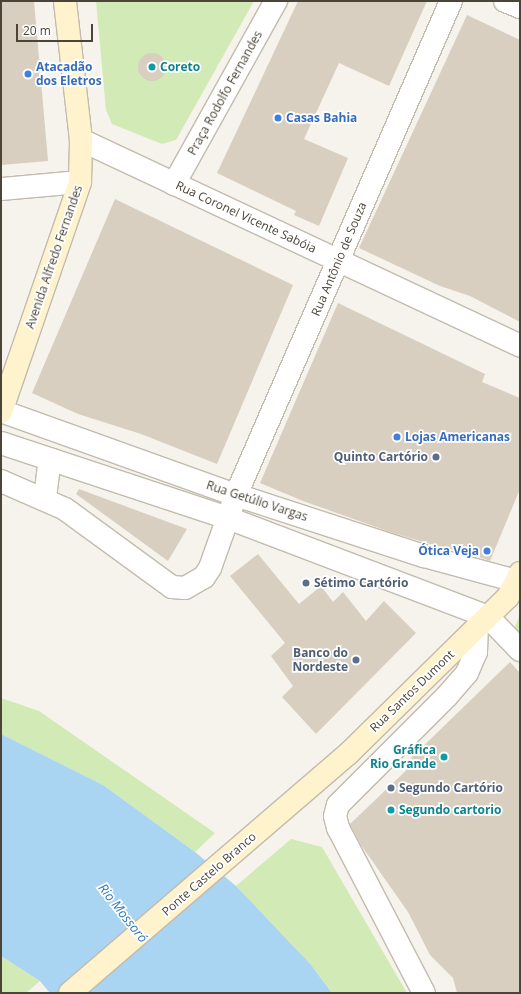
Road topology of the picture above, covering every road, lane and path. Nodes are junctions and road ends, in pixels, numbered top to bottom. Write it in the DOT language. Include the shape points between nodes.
graph roads {
  1 [pos="65,1"];
  2 [pos="276,1"];
  3 [pos="451,1"];
  4 [pos="505,1"];
  5 [pos="520,7"];
  6 [pos="81,140"];
  7 [pos="80,182"];
  8 [pos="174,184"];
  9 [pos="1,190"];
  10 [pos="338,260"];
  11 [pos="520,346"];
  12 [pos="1,412"];
  13 [pos="1,443"];
  14 [pos="50,459"];
  15 [pos="1,481"];
  16 [pos="236,495"];
  17 [pos="45,498"];
  18 [pos="228,518"];
  19 [pos="519,579"];
  20 [pos="482,623"];
  21 [pos="520,650"];
  22 [pos="348,754"];
  23 [pos="70,993"];
  24 [pos="424,993"];
  1 -- 6 [label="main road, Avenida Alfredo Fernandes"];
  2 -- 8 [label="street, Praça Rodolfo Fernandes"];
  3 -- 10 [label="street, Rua Antônio de Souza"];
  4 -- 5 [label="street"];
  6 -- 7 [label="main road, Avenida Alfredo Fernandes"];
  6 -- 8 [label="street, Rua Coronel Vicente Sabóia"];
  7 -- 9 [label="street"];
  7 -- 12 [label="main road, Avenida Alfredo Fernandes"];
  8 -- 10 [label="street, Rua Coronel Vicente Sabóia"];
  10 -- 11 [label="street, Rua Coronel Vicente Sabóia"];
  10 -- 16 [label="street, Rua Antônio de Souza"];
  12 -- 16 [label="street, Rua Getúlio Vargas"];
  13 -- 14 [label="street, Rua Getúlio Vargas"];
  14 -- 17 [label="street"];
  14 -- 18 [label="street, Rua Getúlio Vargas"];
  15 -- 17 [label="street"];
  16 -- 18 [label="street, Rua Antônio de Souza"];
  16 -- 19 [label="street, Rua Getúlio Vargas" via="424,556"];
  17 -- 18 [label="street, Rua Antônio de Souza" via="89,525 141,567 172,587 180,589 204,577 210,568"];
  18 -- 20 [label="street, Rua Getúlio Vargas"];
  19 -- 20 [label="main road, Rua Santos Dumont" via="508,597"];
  20 -- 21 [label="street"];
  20 -- 22 [label="main road, Rua Santos Dumont"];
  20 -- 24 [label="street, Rua Santos Dumont" via="476,652 467,673 338,805 335,816 338,828"];
  22 -- 23 [label="main road, Ponte Castelo Branco"];
}
